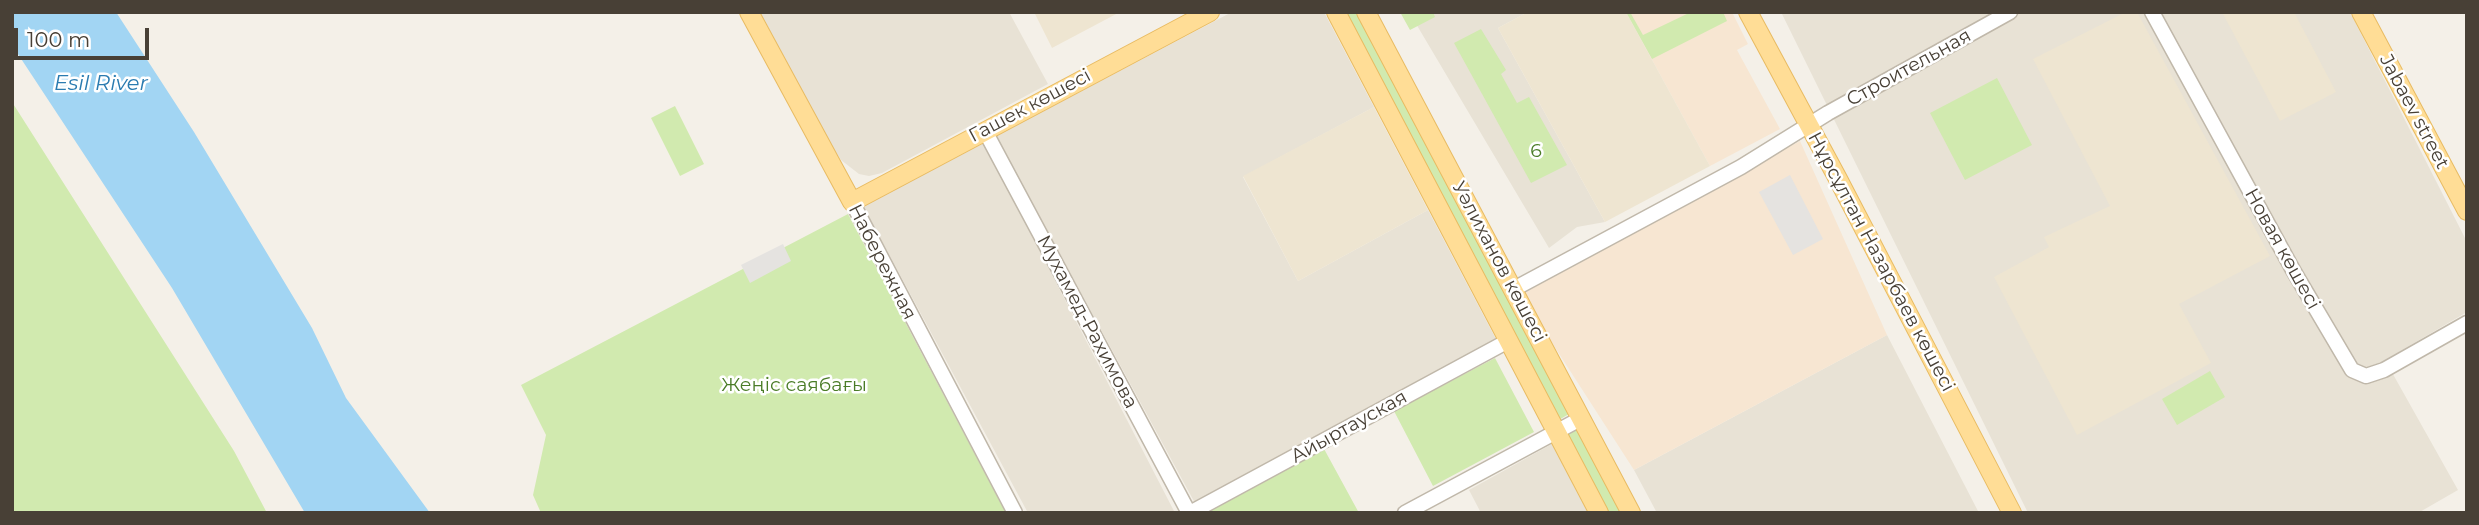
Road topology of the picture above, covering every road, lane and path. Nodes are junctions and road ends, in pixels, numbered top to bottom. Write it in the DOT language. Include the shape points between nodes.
graph roads {
  1 [pos="749,12"];
  2 [pos="1210,12"];
  3 [pos="1336,12"];
  4 [pos="1366,12"];
  5 [pos="1748,12"];
  6 [pos="2010,12"];
  7 [pos="2152,12"];
  8 [pos="2361,12"];
  9 [pos="1809,126"];
  10 [pos="985,131"];
  11 [pos="852,202"];
  12 [pos="2467,211"];
  13 [pos="1478,223"];
  14 [pos="1452,236"];
  15 [pos="1512,290"];
  16 [pos="2467,323"];
  17 [pos="1508,341"];
  18 [pos="1582,418"];
  19 [pos="1556,432"];
  20 [pos="1015,513"];
  21 [pos="1190,513"];
  22 [pos="1405,513"];
  23 [pos="1599,513"];
  24 [pos="1632,513"];
  25 [pos="2012,513"];
  1 -- 11 [label="main road, Набережная"];
  2 -- 10 [label="main road, Гашек көшесі"];
  3 -- 14 [label="main road, Уәлиханов көшесі"];
  4 -- 13 [label="main road, Уәлиханов көшесі"];
  5 -- 9 [label="main road, Нұрсұлтан Назарбаев көшесі"];
  6 -- 9 [label="street, Строительная"];
  7 -- 16 [label="street, Новая көшесі" via="2352,370 2362,376 2377,373"];
  8 -- 12 [label="main road, Jabaev street"];
  9 -- 15 [label="street"];
  9 -- 25 [label="main road, Нұрсұлтан Назарбаев көшесі"];
  10 -- 11 [label="main road, Гашек көшесі"];
  10 -- 21 [label="street, Мухамед-Рахимова"];
  11 -- 20 [label="street, Набережная"];
  13 -- 14 [label="main road"];
  13 -- 15 [label="main road, Уәлиханов көшесі"];
  14 -- 17 [label="main road, Уәлиханов көшесі"];
  15 -- 18 [label="main road, Уәлиханов көшесі"];
  17 -- 19 [label="main road, Уәлиханов көшесі"];
  17 -- 21 [label="street, Айыртауская"];
  18 -- 19 [label="street"];
  18 -- 24 [label="main road, Уәлиханов көшесі"];
  19 -- 22 [label="street"];
  19 -- 23 [label="main road, Уәлиханов көшесі"];
}
